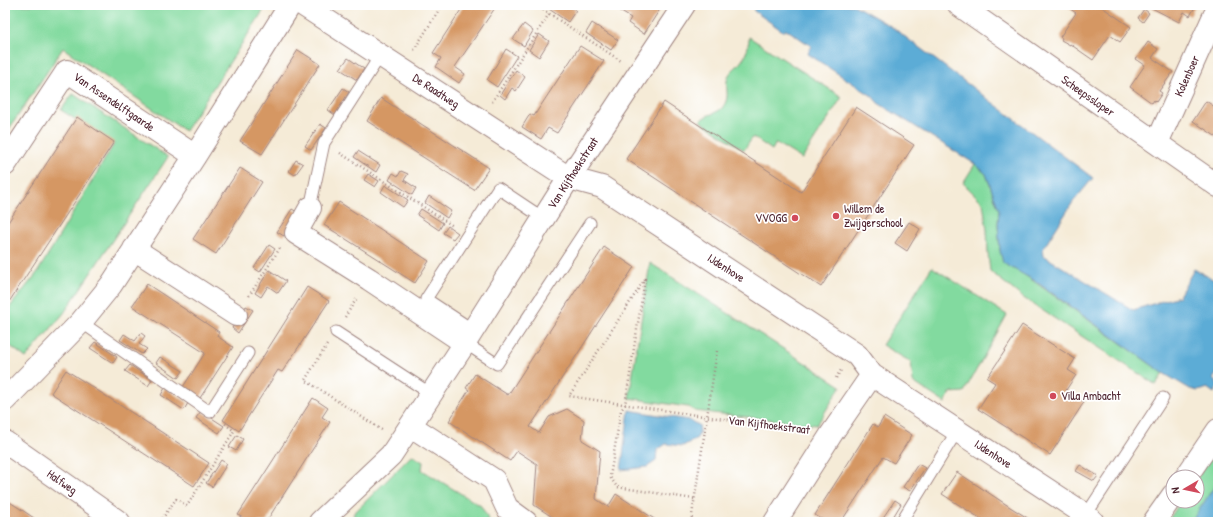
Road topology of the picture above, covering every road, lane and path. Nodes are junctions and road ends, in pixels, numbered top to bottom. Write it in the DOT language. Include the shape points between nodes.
graph roads {
  1 [pos="290,5"];
  2 [pos="302,5"];
  3 [pos="442,5"];
  4 [pos="536,5"];
  5 [pos="684,5"];
  6 [pos="959,5"];
  7 [pos="1218,9"];
  8 [pos="549,14"];
  9 [pos="380,56"];
  10 [pos="402,69"];
  11 [pos="639,73"];
  12 [pos="480,120"];
  13 [pos="324,143"];
  14 [pos="1157,143"];
  15 [pos="195,156"];
  16 [pos="5,165"];
  17 [pos="569,178"];
  18 [pos="1218,186"];
  19 [pos="310,208"];
  20 [pos="543,218"];
  21 [pos="590,223"];
  22 [pos="296,233"];
  23 [pos="468,235"];
  24 [pos="134,249"];
  25 [pos="369,279"];
  26 [pos="236,315"];
  27 [pos="81,322"];
  28 [pos="336,332"];
  29 [pos="469,336"];
  30 [pos="717,351"];
  31 [pos="248,353"];
  32 [pos="872,375"];
  33 [pos="431,394"];
  34 [pos="1163,398"];
  35 [pos="5,400"];
  36 [pos="626,405"];
  37 [pos="210,412"];
  38 [pos="706,417"];
  39 [pos="1218,430"];
  40 [pos="957,431"];
  41 [pos="832,433"];
  42 [pos="405,434"];
  43 [pos="5,442"];
  44 [pos="1191,469"];
  45 [pos="694,499"];
  46 [pos="1165,506"];
  47 [pos="1090,519"];
  48 [pos="119,522"];
  49 [pos="160,522"];
  50 [pos="320,522"];
  51 [pos="526,522"];
  52 [pos="691,522"];
  53 [pos="775,522"];
  54 [pos="901,522"];
  55 [pos="1154,522"];
  1 -- 15 [label="street"];
  2 -- 9 [label="street, De Raadtweg"];
  3 -- 10 [label="path"];
  4 -- 8 [label="path"];
  5 -- 11 [label="street, Van Kijfhoekstraat"];
  6 -- 14 [label="street, Scheepssloper"];
  7 -- 14 [label="street, Kolenboer"];
  8 -- 11 [label="path"];
  8 -- 12 [label="path"];
  9 -- 10 [label="street, De Raadtweg"];
  9 -- 13 [label="lane"];
  10 -- 12 [label="street, De Raadtweg"];
  11 -- 17 [label="street, Van Kijfhoekstraat"];
  12 -- 17 [label="street, De Raadtweg"];
  13 -- 19 [label="lane"];
  13 -- 23 [label="path"];
  14 -- 18 [label="street, Scheepssloper"];
  15 -- 16 [label="street, Van Assendelftgaarde" via="67,70"];
  15 -- 24 [label="street"];
  17 -- 20 [label="street, Van Kijfhoekstraat"];
  17 -- 32 [label="street, IJdenhove" via="602,187 857,355"];
  19 -- 22 [label="street"];
  20 -- 23 [label="lane" via="498,188"];
  20 -- 29 [label="street, Van Kijfhoekstraat"];
  21 -- 29 [label="lane" via="497,364"];
  22 -- 25 [label="street"];
  22 -- 26 [label="path" via="288,237"];
  23 -- 29 [label="lane" via="426,299"];
  24 -- 26 [label="street"];
  24 -- 27 [label="street" via="111,285"];
  25 -- 28 [label="path"];
  25 -- 29 [label="street"];
  27 -- 35 [label="street"];
  27 -- 37 [label="lane"];
  28 -- 33 [label="lane"];
  28 -- 42 [label="path" via="305,380"];
  29 -- 33 [label="street, Van Kijfhoekstraat"];
  30 -- 38 [label="path"];
  31 -- 37 [label="lane"];
  32 -- 40 [label="street, IJdenhove"];
  32 -- 41 [label="street"];
  33 -- 42 [label="street, Van Kijfhoekstraat"];
  34 -- 47 [label="lane"];
  36 -- 36 [label="path, Van Kijfhoekstraat" via="569,396 645,279 634,350"];
  36 -- 38 [label="path, Van Kijfhoekstraat"];
  36 -- 45 [label="path, Van Kijfhoekstraat" via="621,410 610,477 617,487"];
  37 -- 49 [label="path" via="234,431 187,506 176,499"];
  38 -- 41 [label="path, Van Kijfhoekstraat"];
  38 -- 45 [label="path"];
  39 -- 44 [label="street"];
  40 -- 47 [label="street, IJdenhove"];
  40 -- 54 [label="lane"];
  41 -- 53 [label="street"];
  42 -- 50 [label="street, Van Kijfhoekstraat" via="391,455"];
  42 -- 51 [label="street" via="494,480 507,508"];
  43 -- 48 [label="street, Halfweg"];
  45 -- 52 [label="path"];
  46 -- 55 [label="street"];
}
